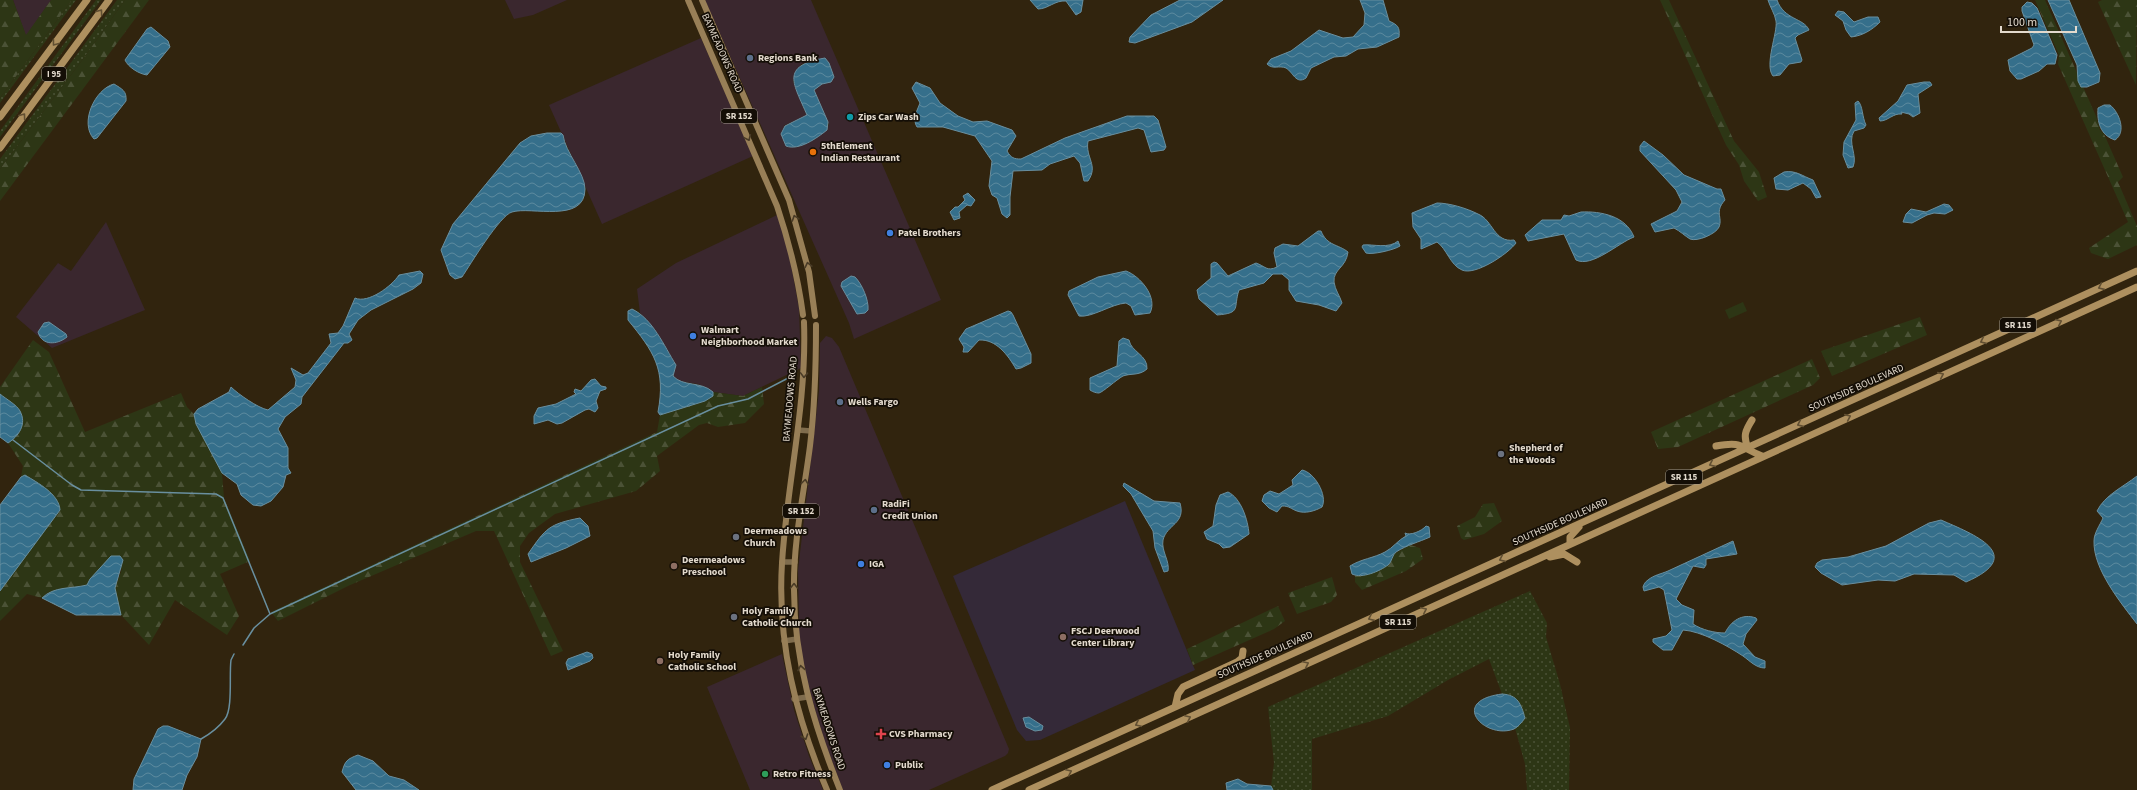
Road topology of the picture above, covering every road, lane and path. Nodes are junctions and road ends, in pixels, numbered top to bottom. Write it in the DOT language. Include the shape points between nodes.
graph roads {
  1 [pos="87,0"];
  2 [pos="109,0"];
  3 [pos="688,0"];
  4 [pos="702,0"];
  5 [pos="0,117"];
  6 [pos="0,148"];
  7 [pos="2137,271"];
  8 [pos="2137,287"];
  9 [pos="803,315"];
  10 [pos="815,316"];
  11 [pos="804,322"];
  12 [pos="816,325"];
  13 [pos="1752,420"];
  14 [pos="798,430"];
  15 [pos="811,432"];
  16 [pos="1716,446"];
  17 [pos="1748,448"];
  18 [pos="1762,456"];
  19 [pos="1589,520"];
  20 [pos="1570,543"];
  21 [pos="1536,559"];
  22 [pos="782,562"];
  23 [pos="795,562"];
  24 [pos="1577,562"];
  25 [pos="797,639"];
  26 [pos="784,641"];
  27 [pos="1243,651"];
  28 [pos="807,696"];
  29 [pos="794,700"];
  30 [pos="1175,707"];
  31 [pos="827,790"];
  32 [pos="840,790"];
  33 [pos="992,790"];
  34 [pos="1029,790"];
  1 -- 5 [label="highway, I 95, one-way"];
  6 -- 2 [label="highway, I 95, one-way"];
  3 -- 9 [label="main road, BAYMEADOWS ROAD / SR 152, one-way" via="777,206 797,275"];
  10 -- 4 [label="main road, BAYMEADOWS ROAD / SR 152, one-way" via="802,240 789,200"];
  7 -- 17 [label="highway, SOUTHSIDE BOULEVARD / SR 115, one-way"];
  18 -- 8 [label="highway, SR 115, one-way"];
  9 -- 11 [label="main road, BAYMEADOWS ROAD / SR 152"];
  10 -- 12 [label="main road, BAYMEADOWS ROAD / SR 152"];
  11 -- 14 [label="main road, BAYMEADOWS ROAD / SR 152, one-way" via="804,379"];
  12 -- 15 [label="main road, BAYMEADOWS ROAD / SR 152" via="816,389"];
  13 -- 17 [label="highway" via="1745,431 1744,440"];
  14 -- 15 [label="main road"];
  14 -- 22 [label="main road, BAYMEADOWS ROAD / SR 152"];
  23 -- 15 [label="main road, BAYMEADOWS ROAD / SR 152, one-way"];
  16 -- 17 [label="highway" via="1733,443"];
  17 -- 18 [label="highway"];
  17 -- 19 [label="highway, SOUTHSIDE BOULEVARD / SR 115, one-way"];
  18 -- 20 [label="highway, SR 115"];
  19 -- 20 [label="highway" via="1574,530"];
  19 -- 30 [label="highway, SOUTHSIDE BOULEVARD / SR 115, one-way"];
  20 -- 21 [label="highway, SR 115"];
  21 -- 24 [label="highway" via="1560,554"];
  34 -- 21 [label="highway, SR 115, one-way"];
  22 -- 23 [label="main road"];
  22 -- 26 [label="main road, BAYMEADOWS ROAD / SR 152" via="781,617"];
  25 -- 23 [label="main road, BAYMEADOWS ROAD / SR 152, one-way" via="794,610"];
  25 -- 26 [label="main road"];
  28 -- 25 [label="main road, BAYMEADOWS ROAD / SR 152, one-way"];
  26 -- 29 [label="main road, BAYMEADOWS ROAD / SR 152"];
  27 -- 30 [label="highway" via="1242,658 1237,662 1183,687 1178,694"];
  28 -- 29 [label="main road"];
  28 -- 32 [label="main road, BAYMEADOWS ROAD / SR 152"];
  29 -- 31 [label="main road, BAYMEADOWS ROAD / SR 152, one-way" via="809,748"];
  30 -- 33 [label="highway, SOUTHSIDE BOULEVARD / SR 115, one-way"];
}
